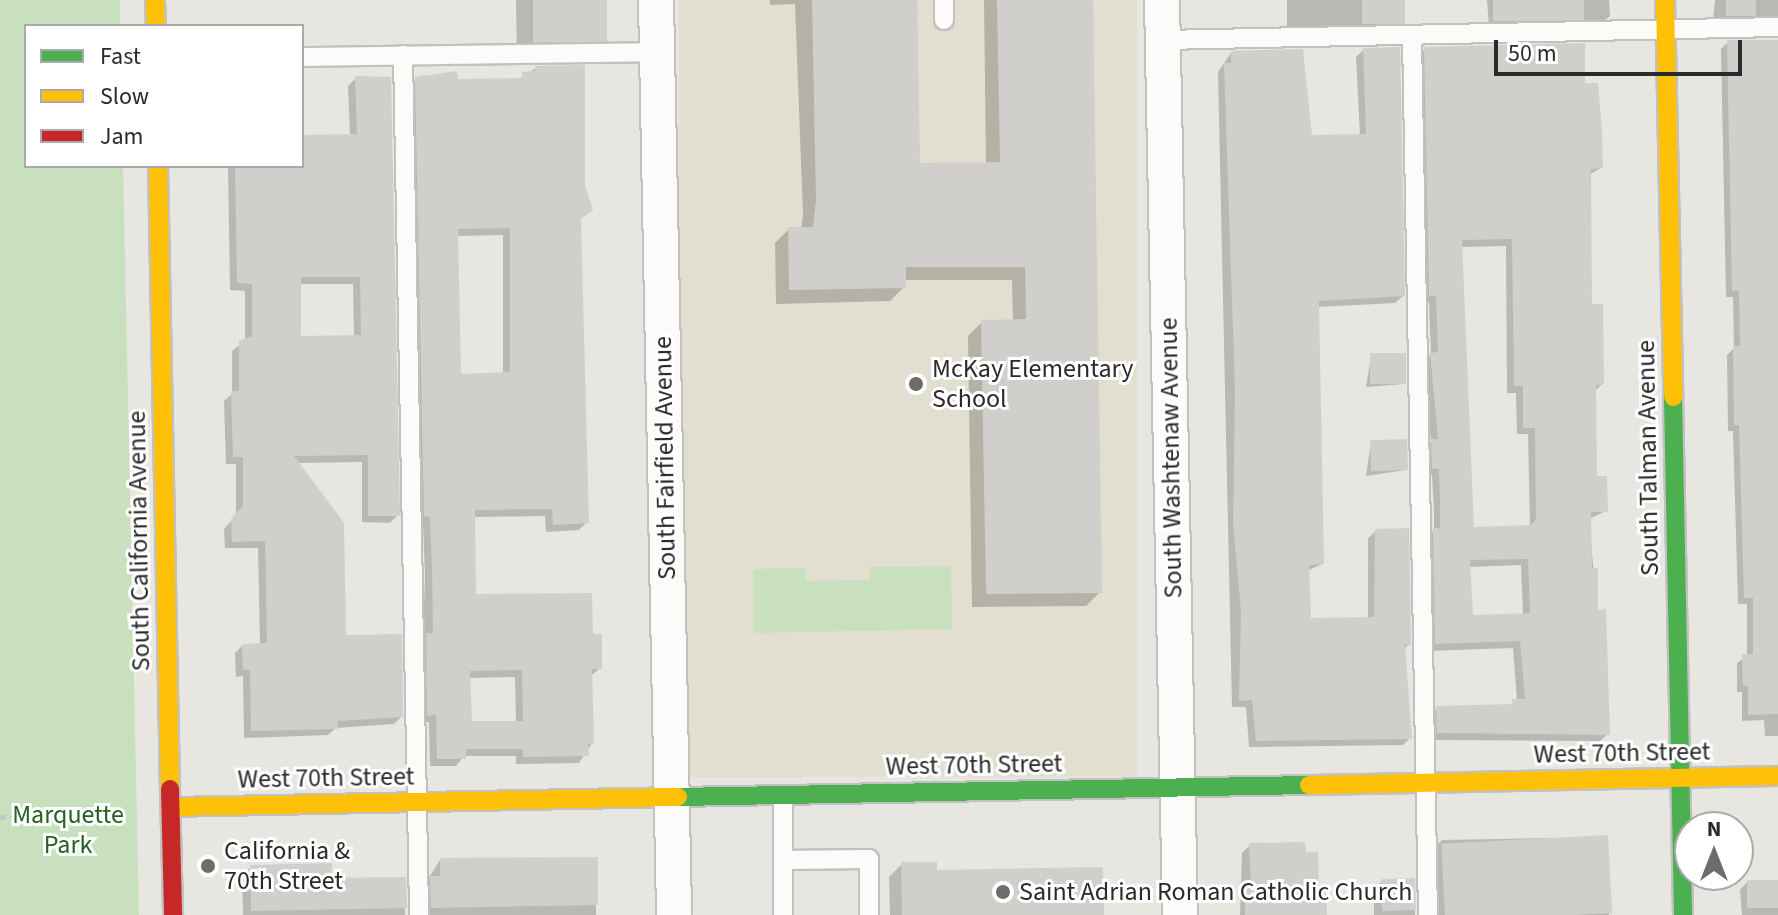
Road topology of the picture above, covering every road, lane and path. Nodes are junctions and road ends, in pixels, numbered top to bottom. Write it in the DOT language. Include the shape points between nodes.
graph roads {
  1 [pos="155,0"];
  2 [pos="656,0"];
  3 [pos="944,0"];
  4 [pos="1162,0"];
  5 [pos="1665,0"];
  6 [pos="944,20"];
  7 [pos="156,24"];
  8 [pos="1778,27"];
  9 [pos="1666,29"];
  10 [pos="1412,35"];
  11 [pos="1163,40"];
  12 [pos="657,52"];
  13 [pos="403,55"];
  14 [pos="304,57"];
  15 [pos="158,168"];
  16 [pos="1778,776"];
  17 [pos="1680,777"];
  18 [pos="1425,782"];
  19 [pos="1178,787"];
  20 [pos="783,795"];
  21 [pos="671,797"];
  22 [pos="417,802"];
  23 [pos="170,807"];
  24 [pos="123,810"];
  25 [pos="0,817"];
  26 [pos="783,860"];
  27 [pos="173,915"];
  28 [pos="419,915"];
  29 [pos="674,915"];
  30 [pos="783,915"];
  31 [pos="869,915"];
  32 [pos="1180,915"];
  33 [pos="1428,915"];
  34 [pos="1683,915"];
  1 -- 7 [label="street"];
  2 -- 12 [label="street, South Fairfield Avenue"];
  3 -- 6 [label="lane"];
  4 -- 11 [label="street, South Washtenaw Avenue"];
  5 -- 9 [label="street, South Talman Avenue"];
  8 -- 9 [label="lane"];
  9 -- 10 [label="lane"];
  9 -- 17 [label="street, South Talman Avenue"];
  10 -- 11 [label="lane"];
  10 -- 18 [label="lane"];
  11 -- 19 [label="street, South Washtenaw Avenue"];
  12 -- 13 [label="lane"];
  12 -- 21 [label="street, South Fairfield Avenue"];
  13 -- 14 [label="lane"];
  13 -- 22 [label="lane"];
  15 -- 23 [label="street, South California Avenue"];
  16 -- 17 [label="street, West 70th Street"];
  17 -- 18 [label="street, West 70th Street"];
  17 -- 34 [label="street, South Talman Avenue"];
  18 -- 19 [label="street, West 70th Street"];
  18 -- 33 [label="lane"];
  19 -- 20 [label="street, West 70th Street"];
  19 -- 32 [label="street, South Washtenaw Avenue"];
  20 -- 21 [label="street, West 70th Street"];
  20 -- 26 [label="lane"];
  21 -- 22 [label="street, West 70th Street"];
  21 -- 29 [label="street, South Fairfield Avenue"];
  22 -- 23 [label="street, West 70th Street"];
  22 -- 28 [label="lane"];
  23 -- 27 [label="street, South California Avenue"];
  24 -- 25 [label="path"];
  26 -- 30 [label="lane"];
  26 -- 31 [label="lane" via="869,859"];
}
